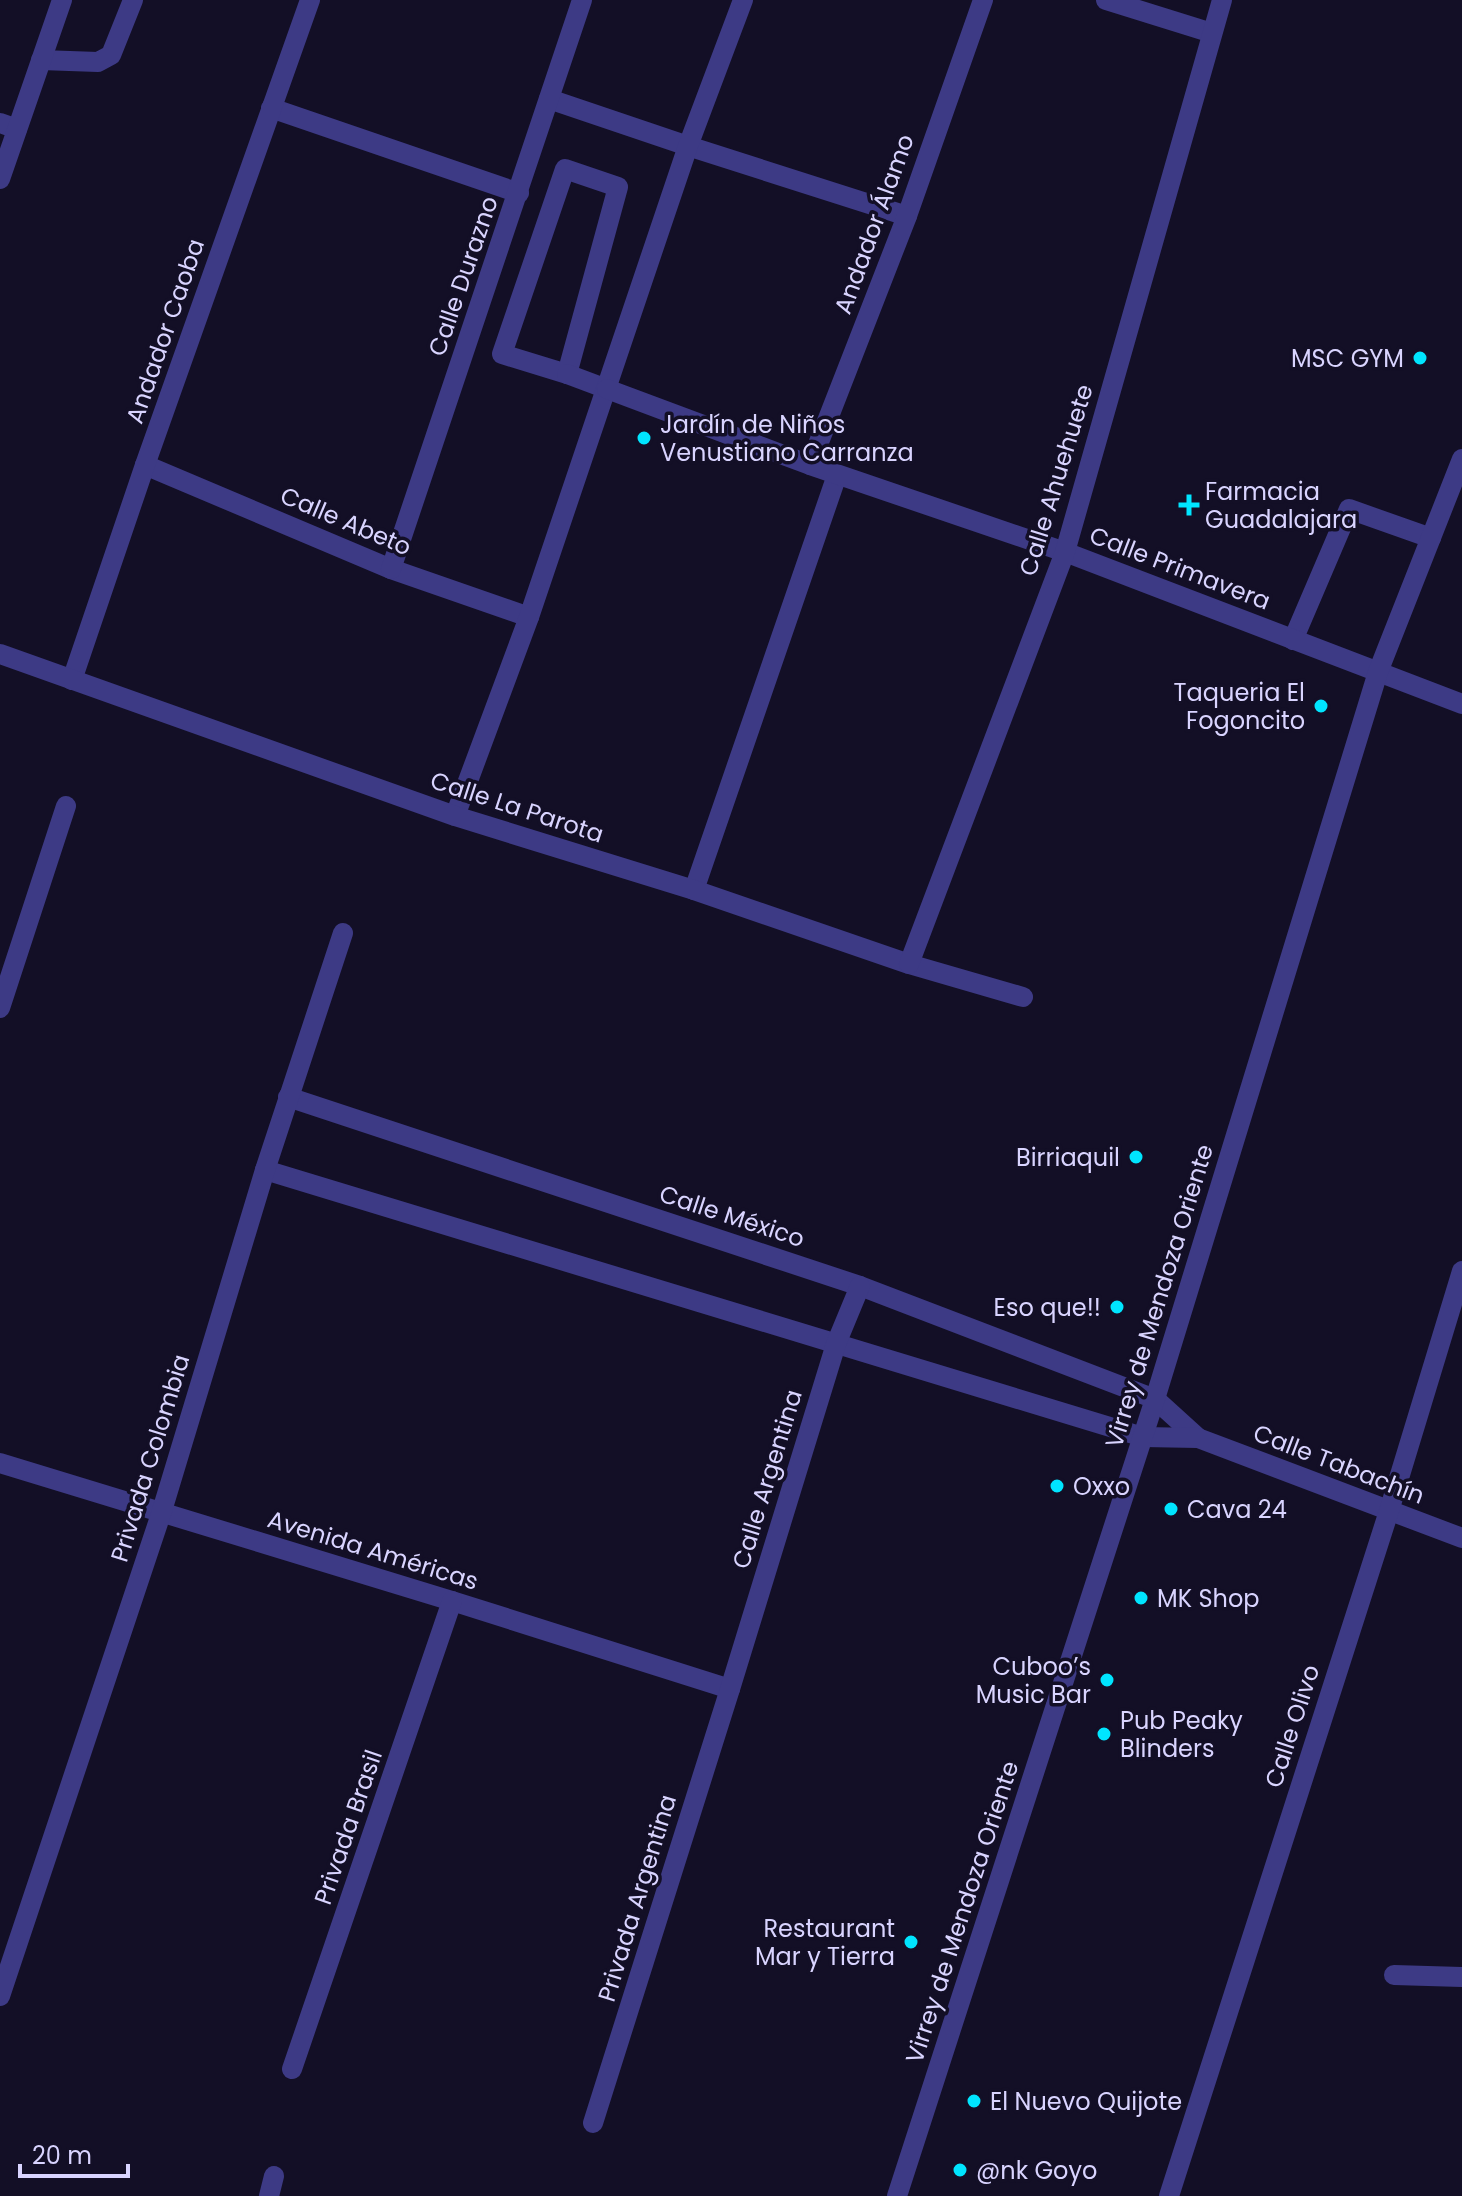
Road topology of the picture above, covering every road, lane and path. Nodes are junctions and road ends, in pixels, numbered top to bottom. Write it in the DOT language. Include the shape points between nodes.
graph roads {
  1 [pos="62,0"];
  2 [pos="133,0"];
  3 [pos="310,0"];
  4 [pos="582,0"];
  5 [pos="743,0"];
  6 [pos="983,0"];
  7 [pos="1106,0"];
  8 [pos="1222,0"];
  9 [pos="1212,33"];
  10 [pos="41,60"];
  11 [pos="549,99"];
  12 [pos="271,108"];
  13 [pos="8,126"];
  14 [pos="688,146"];
  15 [pos="0,179"];
  16 [pos="519,193"];
  17 [pos="907,216"];
  18 [pos="567,374"];
  19 [pos="607,389"];
  20 [pos="1462,459"];
  21 [pos="145,465"];
  22 [pos="810,465"];
  23 [pos="837,475"];
  24 [pos="1431,538"];
  25 [pos="1065,552"];
  26 [pos="391,569"];
  27 [pos="529,617"];
  28 [pos="1293,640"];
  29 [pos="0,654"];
  30 [pos="1378,672"];
  31 [pos="72,680"];
  32 [pos="1462,704"];
  33 [pos="66,806"];
  34 [pos="455,816"];
  35 [pos="694,890"];
  36 [pos="343,933"];
  37 [pos="909,964"];
  38 [pos="1023,997"];
  39 [pos="0,1008"];
  40 [pos="288,1097"];
  41 [pos="265,1170"];
  42 [pos="1462,1271"];
  43 [pos="860,1286"];
  44 [pos="836,1344"];
  45 [pos="1155,1399"];
  46 [pos="1143,1437"];
  47 [pos="1198,1438"];
  48 [pos="0,1463"];
  49 [pos="1389,1511"];
  50 [pos="161,1514"];
  51 [pos="1462,1538"];
  52 [pos="452,1601"];
  53 [pos="730,1689"];
  54 [pos="1394,1975"];
  55 [pos="1462,1977"];
  56 [pos="0,1996"];
  57 [pos="292,2069"];
  58 [pos="593,2123"];
  59 [pos="897,2196"];
  60 [pos="1169,2196"];
  1 -- 10 [label="street"];
  2 -- 10 [label="street" via="111,55 98,62"];
  3 -- 12 [label="street, Andador Caoba"];
  4 -- 11 [label="street, Calle Durazno"];
  5 -- 14 [label="street"];
  6 -- 17 [label="street, Andador Álamo"];
  7 -- 9 [label="street"];
  8 -- 9 [label="street, Calle Ahuehuete"];
  9 -- 25 [label="street, Calle Ahuehuete"];
  10 -- 13 [label="street"];
  11 -- 14 [label="street"];
  11 -- 16 [label="street, Calle Durazno"];
  12 -- 16 [label="street"];
  12 -- 21 [label="street, Andador Caoba"];
  13 -- 15 [label="street"];
  14 -- 17 [label="street"];
  14 -- 19 [label="street"];
  16 -- 26 [label="street, Calle Durazno"];
  17 -- 22 [label="street, Andador Álamo"];
  18 -- 18 [label="street, Calle Primavera" via="502,354 565,169 618,187"];
  18 -- 19 [label="street, Calle Primavera"];
  19 -- 22 [label="street, Calle Primavera"];
  19 -- 27 [label="street"];
  20 -- 24 [label="street, Virrey de Mendoza Oriente"];
  21 -- 26 [label="street, Calle Abeto"];
  21 -- 31 [label="street, Andador Caoba"];
  22 -- 23 [label="street, Calle Primavera"];
  23 -- 25 [label="street, Calle Primavera"];
  23 -- 35 [label="street"];
  24 -- 28 [label="street" via="1349,509"];
  24 -- 30 [label="street, Virrey de Mendoza Oriente"];
  25 -- 28 [label="street, Calle Primavera"];
  25 -- 37 [label="street, Calle Ahuehuete"];
  26 -- 27 [label="street, Calle Abeto"];
  27 -- 34 [label="street"];
  28 -- 30 [label="street, Calle Primavera"];
  29 -- 31 [label="street, Calle La Parota"];
  30 -- 32 [label="street, Calle Primavera"];
  30 -- 45 [label="street, Virrey de Mendoza Oriente"];
  31 -- 34 [label="street, Calle La Parota"];
  33 -- 39 [label="street"];
  34 -- 35 [label="street, Calle La Parota"];
  35 -- 37 [label="street, Calle La Parota"];
  36 -- 40 [label="street, Privada Colombia"];
  37 -- 38 [label="street, Calle La Parota"];
  40 -- 41 [label="street, Privada Colombia"];
  40 -- 43 [label="street, Calle México"];
  41 -- 44 [label="street"];
  41 -- 50 [label="street, Privada Colombia"];
  42 -- 49 [label="street, Calle Olivo"];
  43 -- 44 [label="street, Calle Argentina"];
  43 -- 45 [label="street, Calle México"];
  44 -- 46 [label="street"];
  44 -- 53 [label="street, Calle Argentina"];
  45 -- 46 [label="street, Virrey de Mendoza Oriente"];
  45 -- 47 [label="street, Calle Tabachín"];
  46 -- 47 [label="street, Calle Tabachín"];
  46 -- 59 [label="street, Virrey de Mendoza Oriente"];
  47 -- 49 [label="street, Calle Tabachín"];
  48 -- 50 [label="street, Avenida Américas"];
  49 -- 51 [label="street, Calle Tabachín"];
  49 -- 60 [label="street, Calle Olivo"];
  50 -- 52 [label="street, Avenida Américas"];
  50 -- 56 [label="street, Privada Colombia"];
  52 -- 53 [label="street, Avenida Américas"];
  52 -- 57 [label="street, Privada Brasil"];
  53 -- 58 [label="street, Privada Argentina"];
  54 -- 55 [label="street"];
}
